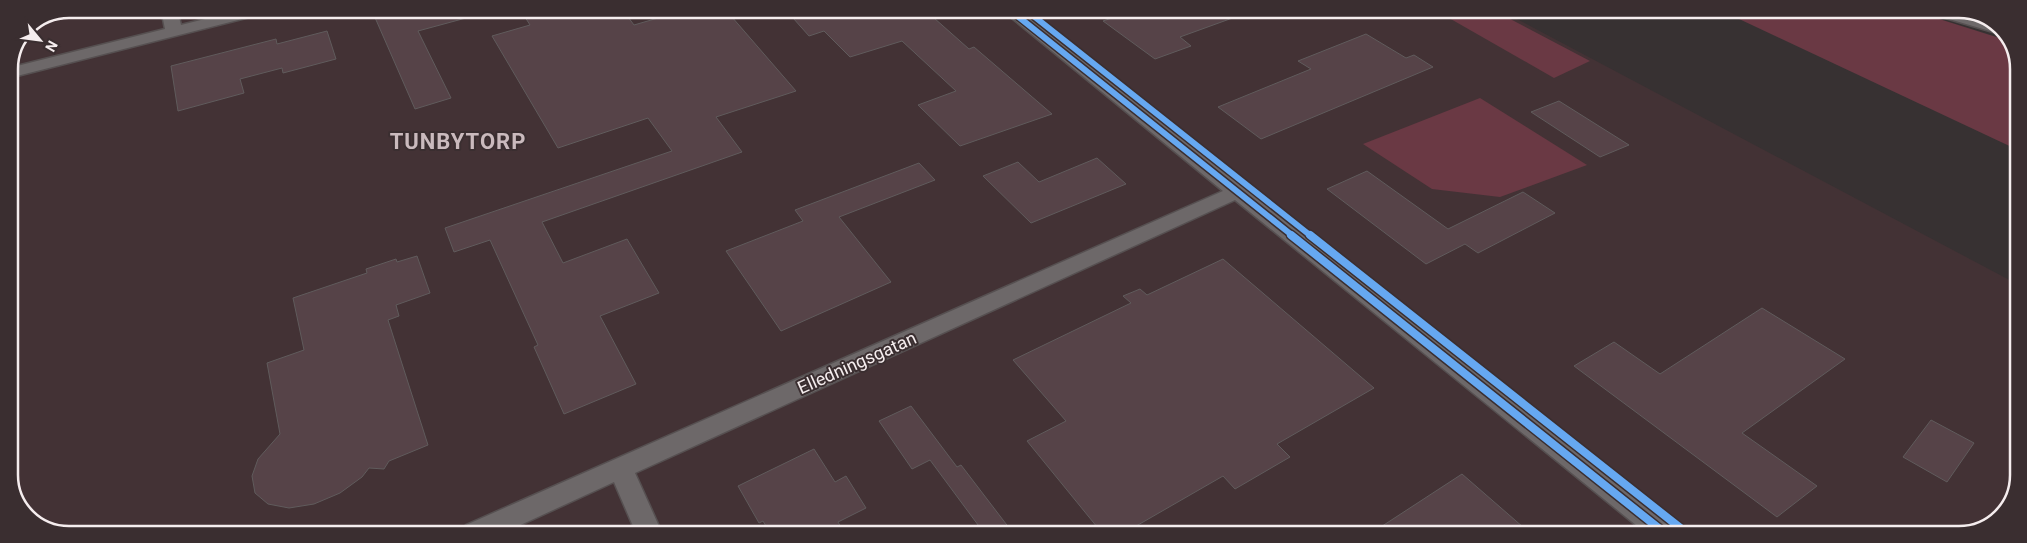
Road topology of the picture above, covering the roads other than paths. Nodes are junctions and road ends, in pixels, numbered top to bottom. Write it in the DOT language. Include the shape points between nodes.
graph roads {
  1 [pos="171,18"];
  2 [pos="229,18"];
  3 [pos="1020,18"];
  4 [pos="1960,18"];
  5 [pos="1988,27"];
  6 [pos="174,32"];
  7 [pos="18,71"];
  8 [pos="1239,191"];
  9 [pos="621,468"];
  10 [pos="491,526"];
  11 [pos="647,526"];
  12 [pos="1656,526"];
  1 -- 6 [label="street"];
  2 -- 6 [label="street"];
  3 -- 8 [label="street"];
  4 -- 5 [label="street"];
  6 -- 7 [label="street"];
  8 -- 9 [label="street, Elledningsgatan"];
  8 -- 12 [label="street"];
  9 -- 10 [label="street, Elledningsgatan"];
  9 -- 11 [label="street"];
}
